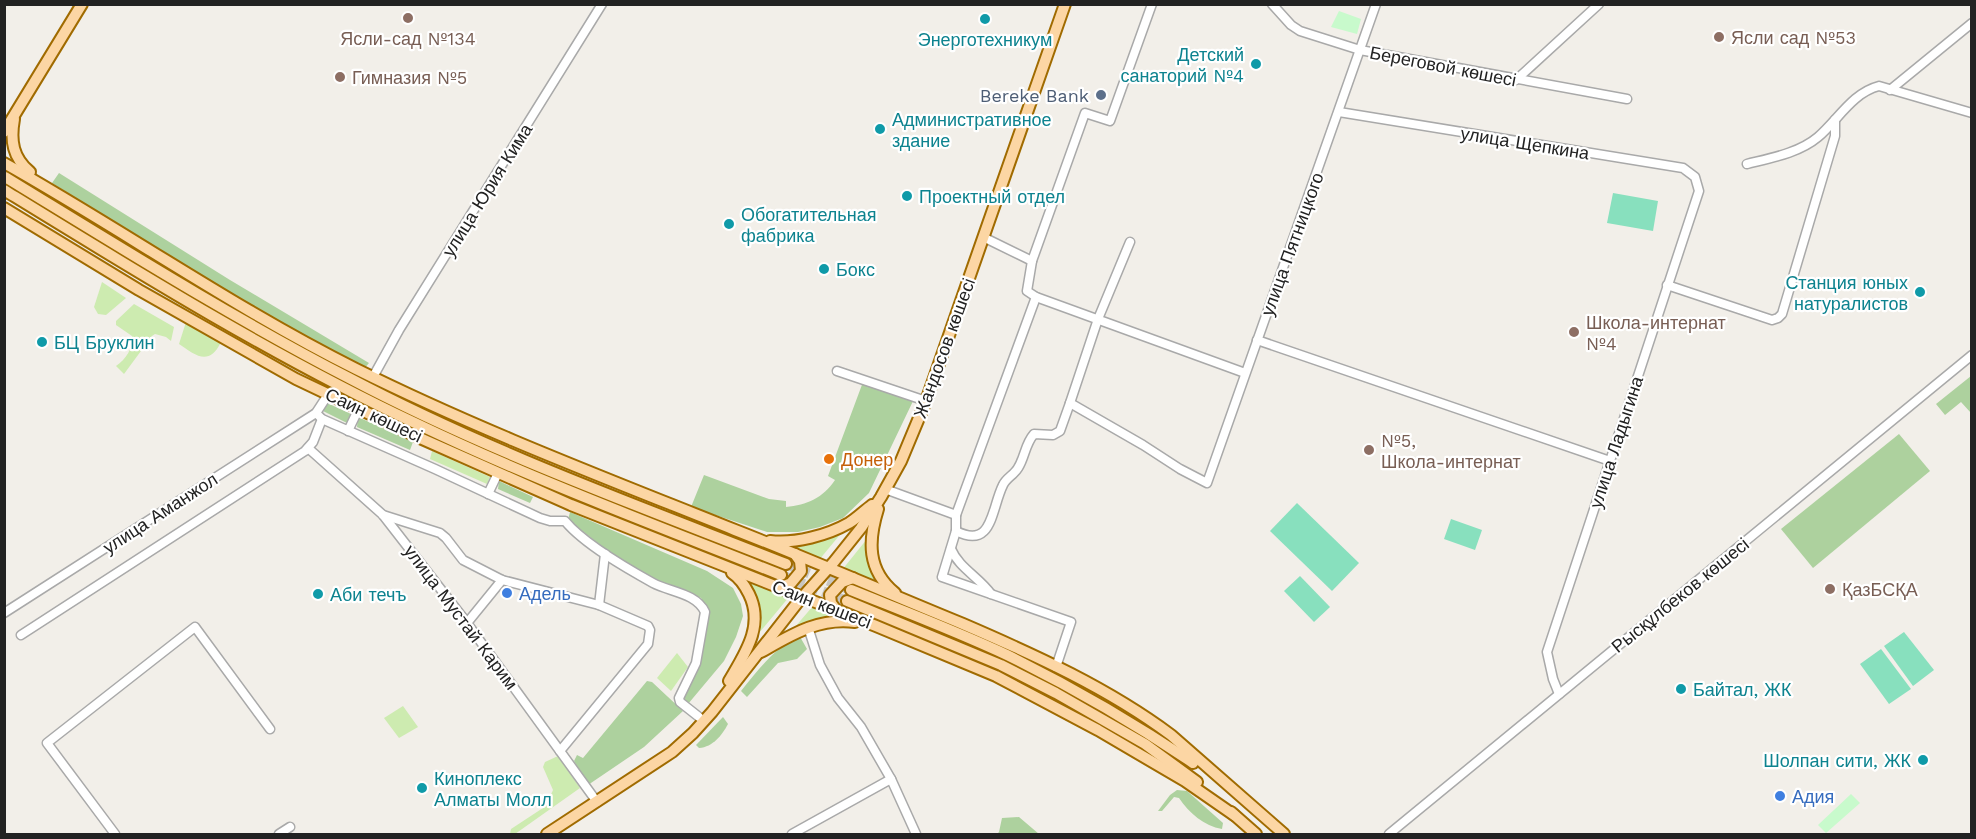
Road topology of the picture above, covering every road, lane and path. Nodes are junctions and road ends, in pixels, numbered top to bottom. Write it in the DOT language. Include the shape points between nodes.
graph roads {
  1 [pos="82,4"];
  2 [pos="602,4"];
  3 [pos="1065,4"];
  4 [pos="1152,4"];
  5 [pos="1272,4"];
  6 [pos="1376,4"];
  7 [pos="1599,4"];
  8 [pos="1971,23"];
  9 [pos="1360,50"];
  10 [pos="1516,80"];
  11 [pos="1890,90"];
  12 [pos="1627,99"];
  13 [pos="1339,112"];
  14 [pos="16,113"];
  15 [pos="1971,113"];
  16 [pos="4,120"];
  17 [pos="1835,120"];
  18 [pos="4,132"];
  19 [pos="1747,164"];
  20 [pos="6,165"];
  21 [pos="5,177"];
  22 [pos="46,186"];
  23 [pos="4,190"];
  24 [pos="1699,191"];
  25 [pos="4,208"];
  26 [pos="983,237"];
  27 [pos="1130,242"];
  28 [pos="1032,261"];
  29 [pos="1667,285"];
  30 [pos="1036,297"];
  31 [pos="1098,319"];
  32 [pos="1257,340"];
  33 [pos="299,350"];
  34 [pos="1971,355"];
  35 [pos="301,366"];
  36 [pos="356,368"];
  37 [pos="837,371"];
  38 [pos="1245,373"];
  39 [pos="373,377"];
  40 [pos="329,393"];
  41 [pos="926,401"];
  42 [pos="1070,403"];
  43 [pos="356,406"];
  44 [pos="319,416"];
  45 [pos="463,418"];
  46 [pos="348,431"];
  47 [pos="432,442"];
  48 [pos="308,448"];
  49 [pos="498,448"];
  50 [pos="485,454"];
  51 [pos="1610,461"];
  52 [pos="498,473"];
  53 [pos="883,493"];
  54 [pos="488,494"];
  55 [pos="571,505"];
  56 [pos="384,515"];
  57 [pos="956,515"];
  58 [pos="565,521"];
  59 [pos="956,531"];
  60 [pos="757,539"];
  61 [pos="951,549"];
  62 [pos="605,554"];
  63 [pos="794,554"];
  64 [pos="719,564"];
  65 [pos="786,564"];
  66 [pos="828,568"];
  67 [pos="781,575"];
  68 [pos="853,578"];
  69 [pos="502,580"];
  70 [pos="779,588"];
  71 [pos="851,590"];
  72 [pos="991,595"];
  73 [pos="803,597"];
  74 [pos="902,599"];
  75 [pos="847,601"];
  76 [pos="599,605"];
  77 [pos="836,610"];
  78 [pos="4,613"];
  79 [pos="467,623"];
  80 [pos="876,626"];
  81 [pos="808,627"];
  82 [pos="21,635"];
  83 [pos="756,654"];
  84 [pos="1056,667"];
  85 [pos="729,681"];
  86 [pos="1559,694"];
  87 [pos="699,717"];
  88 [pos="270,729"];
  89 [pos="561,751"];
  90 [pos="631,779"];
  91 [pos="891,779"];
  92 [pos="1223,783"];
  93 [pos="597,802"];
  94 [pos="1234,815"];
  95 [pos="290,827"];
  96 [pos="115,834"];
  97 [pos="279,834"];
  98 [pos="547,834"];
  99 [pos="792,834"];
  100 [pos="916,834"];
  101 [pos="1256,834"];
  102 [pos="1284,834"];
  103 [pos="1389,834"];
  1 -- 14 [label="main road"];
  2 -- 39 [label="street, улица Юрия Кима"];
  3 -- 26 [label="main road, Жандосов көшесі"];
  4 -- 28 [label="street" via="1110,121 1085,113"];
  5 -- 9 [label="street, Береговой көшесі" via="1300,31"];
  6 -- 9 [label="street, улица Пятницкого"];
  7 -- 10 [label="street"];
  8 -- 11 [label="street"];
  9 -- 10 [label="street, Береговой көшесі"];
  9 -- 13 [label="street, улица Пятницкого"];
  10 -- 12 [label="street, Береговой көшесі"];
  11 -- 15 [label="street"];
  11 -- 17 [label="street" via="1879,86 1867,89"];
  13 -- 24 [label="street, улица Щепкина" via="1683,168 1695,177"];
  13 -- 32 [label="street, улица Пятницкого"];
  14 -- 16 [label="main road"];
  14 -- 18 [label="main road"];
  14 -- 22 [label="main road" via="12,138 17,158"];
  17 -- 19 [label="street" via="1816,139 1797,149"];
  17 -- 29 [label="street" via="1835,136 1778,318 1772,320"];
  20 -- 22 [label="main road, Саин көшесі"];
  21 -- 33 [label="main road, Саин көшесі"];
  22 -- 36 [label="main road, Саин көшесі" via="200,282"];
  23 -- 35 [label="main road, Саин көшесі"];
  24 -- 29 [label="street, улица Ладыгина"];
  25 -- 40 [label="main road, Саин көшесі" via="296,379"];
  26 -- 28 [label="street"];
  26 -- 41 [label="main road, Жандосов көшесі"];
  27 -- 31 [label="street"];
  28 -- 30 [label="street" via="1027,291"];
  29 -- 51 [label="street, улица Ладыгина"];
  30 -- 31 [label="street"];
  30 -- 57 [label="street"];
  31 -- 38 [label="street"];
  31 -- 42 [label="street"];
  32 -- 38 [label="street, улица Пятницкого"];
  32 -- 51 [label="street"];
  33 -- 36 [label="main road"];
  33 -- 49 [label="main road, Саин көшесі" via="349,378"];
  34 -- 86 [label="street, Рысқұлбеков көшесі"];
  35 -- 43 [label="main road"];
  35 -- 50 [label="main road, Саин көшесі"];
  36 -- 39 [label="main road, Саин көшесі"];
  37 -- 41 [label="street"];
  38 -- 42 [label="street, улица Пятницкого" via="1207,483"];
  39 -- 45 [label="main road, Саин көшесі"];
  40 -- 43 [label="main road, Саин көшесі"];
  40 -- 44 [label="street"];
  41 -- 53 [label="main road, Жандосов көшесі" via="910,443"];
  42 -- 59 [label="street" via="1060,431 1053,435 1034,434 1028,440 1020,465 1004,482 983,532 967,537"];
  43 -- 46 [label="street"];
  43 -- 47 [label="main road, Саин көшесі"];
  44 -- 46 [label="street"];
  44 -- 48 [label="street"];
  44 -- 78 [label="street, улица Аманжол"];
  45 -- 49 [label="main road"];
  45 -- 60 [label="main road, Саин көшесі"];
  46 -- 54 [label="street"];
  47 -- 50 [label="main road"];
  47 -- 52 [label="main road, Саин көшесі"];
  48 -- 56 [label="street, улица Мустай Карим"];
  48 -- 82 [label="street"];
  49 -- 65 [label="main road, Саин көшесі"];
  50 -- 67 [label="main road, Саин көшесі"];
  51 -- 86 [label="street, улица Ладыгина" via="1547,652"];
  52 -- 54 [label="street"];
  52 -- 55 [label="main road, Саин көшесі"];
  53 -- 57 [label="street"];
  53 -- 60 [label="main road" via="850,522 829,531 786,541"];
  53 -- 66 [label="main road, Жандосов көшесі"];
  53 -- 74 [label="main road" via="872,527 872,553 882,580"];
  54 -- 58 [label="street" via="540,518"];
  55 -- 58 [label="street"];
  55 -- 64 [label="main road, Саин көшесі"];
  56 -- 69 [label="street" via="443,535 463,560"];
  56 -- 79 [label="street, улица Мустай Карим"];
  57 -- 59 [label="street"];
  58 -- 62 [label="street"];
  59 -- 61 [label="street"];
  60 -- 63 [label="main road, Саин көшесі"];
  61 -- 72 [label="street"];
  61 -- 72 [label="street" via="942,577"];
  62 -- 76 [label="street"];
  62 -- 87 [label="street" via="657,585 701,604 705,612 696,663 679,698"];
  63 -- 66 [label="main road, Саин көшесі"];
  63 -- 70 [label="main road" via="801,571 791,583"];
  64 -- 70 [label="main road, Саин көшесі"];
  64 -- 85 [label="main road" via="744,585 755,611 749,646"];
  66 -- 68 [label="main road, Саин көшесі"];
  66 -- 73 [label="main road, Жандосов көшесі"];
  68 -- 74 [label="main road, Саин көшесі"];
  68 -- 77 [label="main road" via="842,582 830,595"];
  69 -- 76 [label="street"];
  69 -- 79 [label="street"];
  70 -- 73 [label="main road, Саин көшесі"];
  71 -- 92 [label="main road, Саин көшесі" via="1053,679 1150,734"];
  72 -- 84 [label="street" via="1071,622"];
  73 -- 77 [label="main road, Саин көшесі"];
  73 -- 83 [label="main road, Жандосов көшесі"];
  74 -- 84 [label="main road, Саин көшесі"];
  75 -- 94 [label="main road, Саин көшесі" via="1001,665 1056,693 1188,774"];
  76 -- 89 [label="street" via="648,626 648,644"];
  77 -- 80 [label="main road, Саин көшесі"];
  79 -- 89 [label="street, улица Мустай Карим"];
  80 -- 81 [label="main road" via="842,620"];
  80 -- 94 [label="main road, Саин көшесі" via="996,676 1051,704 1181,779"];
  81 -- 83 [label="main road"];
  81 -- 91 [label="street" via="819,665"];
  83 -- 85 [label="main road, Жандосов көшесі"];
  83 -- 90 [label="main road, Жандосов көшесі" via="693,733"];
  84 -- 92 [label="main road, Саин көшесі" via="1157,725"];
  85 -- 87 [label="main road, Жандосов көшесі"];
  86 -- 103 [label="street, Рысқұлбеков көшесі"];
  87 -- 90 [label="main road, Жандосов көшесі"];
  88 -- 96 [label="street" via="195,627 47,743"];
  89 -- 93 [label="street, улица Мустай Карим"];
  90 -- 93 [label="main road, Жандосов көшесі"];
  91 -- 99 [label="street"];
  91 -- 100 [label="street"];
  92 -- 102 [label="main road"];
  93 -- 98 [label="main road, Жандосов көшесі"];
  94 -- 101 [label="main road"];
  95 -- 97 [label="street"];
}
